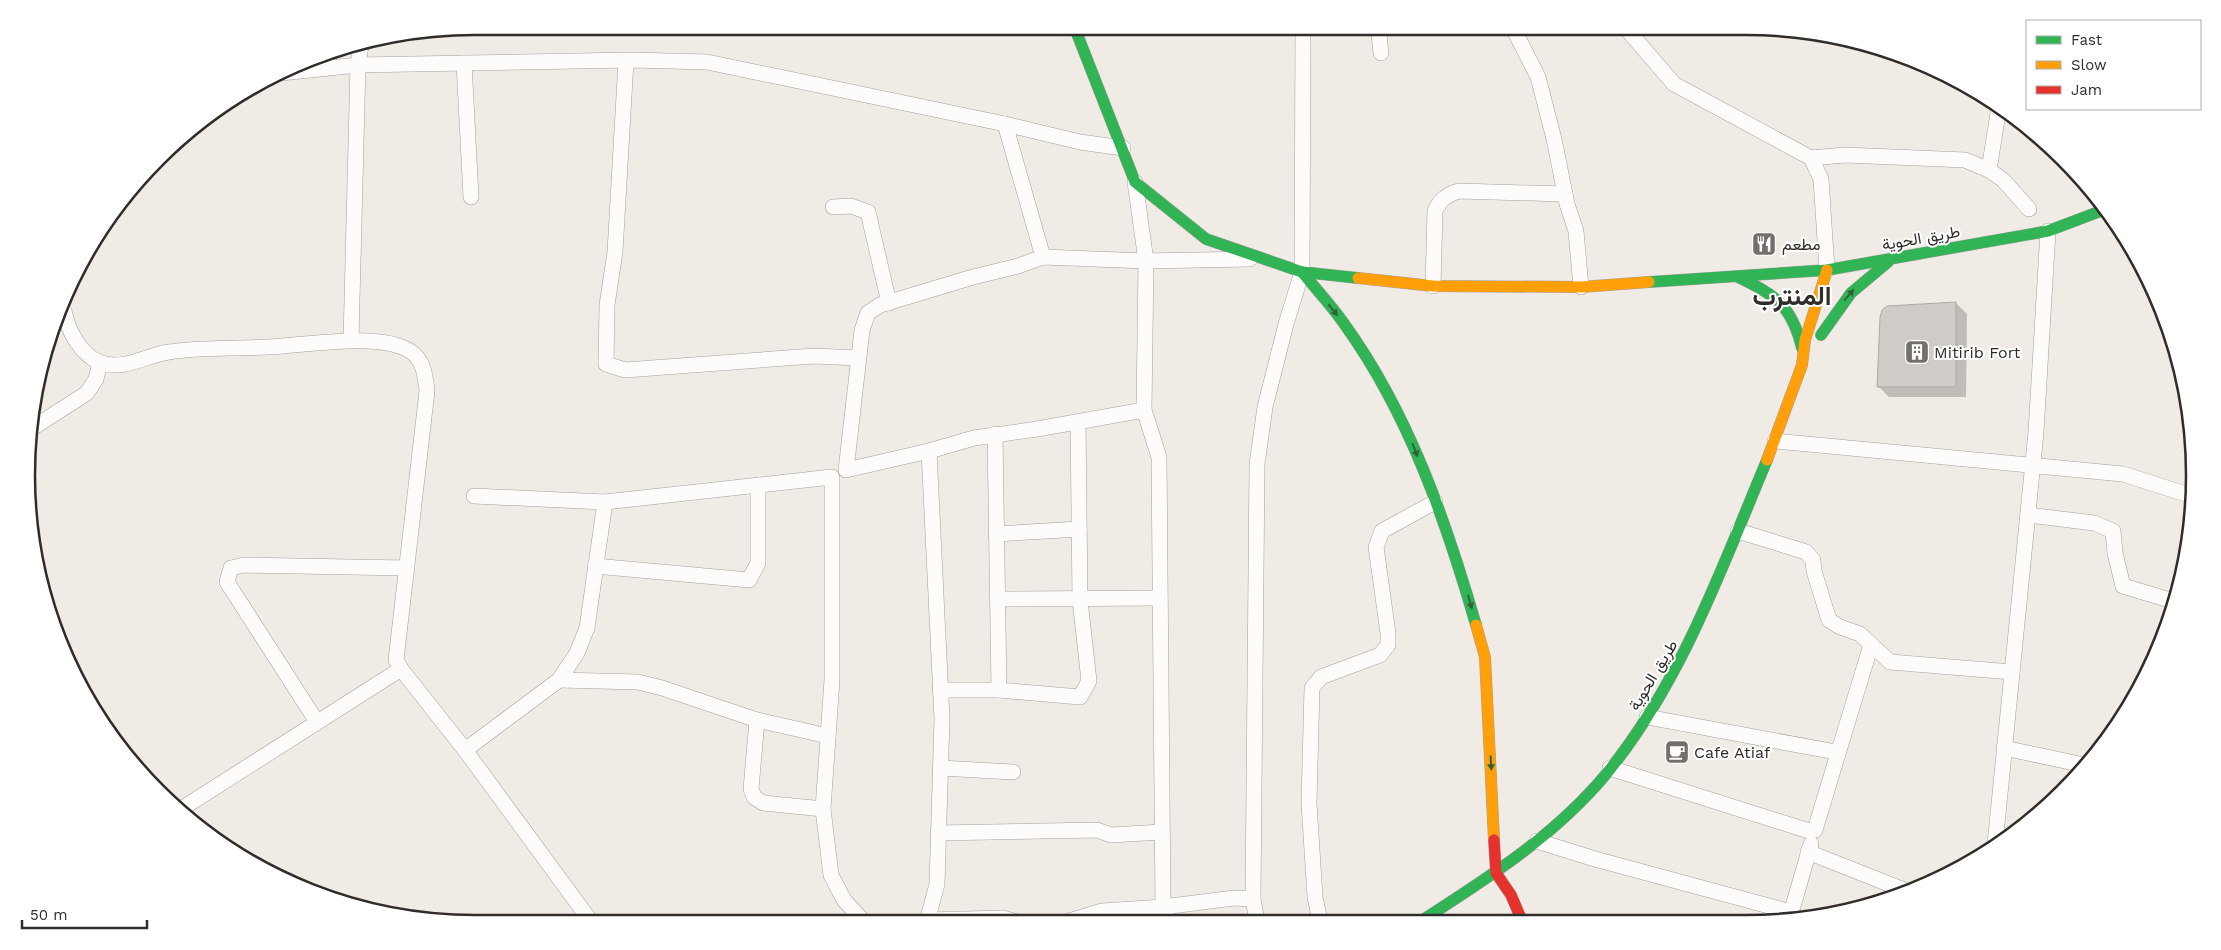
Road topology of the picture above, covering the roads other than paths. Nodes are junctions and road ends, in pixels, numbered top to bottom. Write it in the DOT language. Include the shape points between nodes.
graph roads {
  1 [pos="1078,35"];
  2 [pos="1303,35"];
  3 [pos="1379,35"];
  4 [pos="1517,35"];
  5 [pos="1632,35"];
  6 [pos="360,50"];
  7 [pos="1381,53"];
  8 [pos="626,61"];
  9 [pos="464,63"];
  10 [pos="358,65"];
  11 [pos="300,71"];
  12 [pos="1998,115"];
  13 [pos="1005,124"];
  14 [pos="1123,148"];
  15 [pos="1811,158"];
  16 [pos="1989,170"];
  17 [pos="1135,182"];
  18 [pos="1565,194"];
  19 [pos="471,197"];
  20 [pos="833,207"];
  21 [pos="2029,209"];
  22 [pos="2098,212"];
  23 [pos="2048,231"];
  24 [pos="1043,257"];
  25 [pos="1258,258"];
  26 [pos="1893,259"];
  27 [pos="1146,261"];
  28 [pos="1302,272"];
  29 [pos="1836,272"];
  30 [pos="1736,276"];
  31 [pos="1433,286"];
  32 [pos="1581,287"];
  33 [pos="888,302"];
  34 [pos="1832,302"];
  35 [pos="65,315"];
  36 [pos="1821,335"];
  37 [pos="351,340"];
  38 [pos="1803,353"];
  39 [pos="859,358"];
  40 [pos="100,363"];
  41 [pos="1802,366"];
  42 [pos="1144,410"];
  43 [pos="1078,422"];
  44 [pos="38,424"];
  45 [pos="995,434"];
  46 [pos="1775,441"];
  47 [pos="929,451"];
  48 [pos="2032,465"];
  49 [pos="846,470"];
  50 [pos="832,477"];
  51 [pos="758,485"];
  52 [pos="2185,494"];
  53 [pos="474,496"];
  54 [pos="605,502"];
  55 [pos="1435,502"];
  56 [pos="2028,515"];
  57 [pos="1079,529"];
  58 [pos="1738,532"];
  59 [pos="996,534"];
  60 [pos="596,566"];
  61 [pos="407,568"];
  62 [pos="1160,598"];
  63 [pos="998,599"];
  64 [pos="2168,599"];
  65 [pos="1080,600"];
  66 [pos="1871,645"];
  67 [pos="400,669"];
  68 [pos="2012,672"];
  69 [pos="559,680"];
  70 [pos="940,690"];
  71 [pos="999,690"];
  72 [pos="1648,717"];
  73 [pos="757,720"];
  74 [pos="317,722"];
  75 [pos="828,736"];
  76 [pos="2004,748"];
  77 [pos="466,750"];
  78 [pos="1837,757"];
  79 [pos="2078,764"];
  80 [pos="940,768"];
  81 [pos="1610,768"];
  82 [pos="1013,772"];
  83 [pos="185,806"];
  84 [pos="823,809"];
  85 [pos="1815,830"];
  86 [pos="938,832"];
  87 [pos="1162,832"];
  88 [pos="1995,838"];
  89 [pos="1537,841"];
  90 [pos="1808,852"];
  91 [pos="1496,873"];
  92 [pos="1887,890"];
  93 [pos="1253,898"];
  94 [pos="1163,907"];
  95 [pos="1791,912"];
  96 [pos="1781,913"];
  97 [pos="586,915"];
  98 [pos="858,915"];
  99 [pos="929,915"];
  100 [pos="1089,915"];
  101 [pos="1166,915"];
  102 [pos="1256,915"];
  103 [pos="1319,915"];
  104 [pos="1430,915"];
  105 [pos="1520,915"];
  1 -- 14 [label="street"];
  2 -- 28 [label="street"];
  3 -- 7 [label="street"];
  4 -- 18 [label="street" via="1538,77"];
  5 -- 15 [label="street" via="1674,84"];
  6 -- 10 [label="street"];
  8 -- 9 [label="street"];
  8 -- 13 [label="street" via="707,62"];
  8 -- 39 [label="street" via="615,252 607,305 606,364 625,370 814,356"];
  9 -- 10 [label="street"];
  9 -- 19 [label="street"];
  10 -- 11 [label="street"];
  10 -- 37 [label="street"];
  12 -- 16 [label="street"];
  13 -- 14 [label="street" via="1080,142"];
  13 -- 24 [label="street"];
  14 -- 17 [label="street"];
  15 -- 16 [label="street" via="1964,160"];
  15 -- 29 [label="street" via="1821,179"];
  16 -- 21 [label="street" via="2003,180"];
  17 -- 25 [label="street" via="1206,239"];
  17 -- 27 [label="street"];
  18 -- 31 [label="street" via="1459,190 1447,195 1435,212"];
  18 -- 32 [label="street" via="1576,231"];
  20 -- 33 [label="street" via="851,206 868,212"];
  22 -- 23 [label="street, طريق الحوية"];
  23 -- 26 [label="street, طريق الحوية"];
  23 -- 48 [label="street"];
  24 -- 27 [label="street"];
  24 -- 33 [label="street"];
  25 -- 27 [label="street"];
  25 -- 28 [label="street"];
  26 -- 29 [label="street, طريق الحوية"];
  36 -- 26 [label="street, one-way" via="1851,293"];
  27 -- 42 [label="street"];
  28 -- 31 [label="street"];
  28 -- 55 [label="street, one-way" via="1345,324 1381,381 1409,435"];
  28 -- 93 [label="street" via="1265,407 1257,464"];
  29 -- 30 [label="street"];
  29 -- 38 [label="street, طريق الحوية" via="1812,315"];
  30 -- 32 [label="street"];
  30 -- 38 [label="street" via="1782,301 1795,321"];
  31 -- 32 [label="street"];
  33 -- 39 [label="street" via="868,313 862,330"];
  34 -- 36 [label="street, طريق الحوية"];
  35 -- 40 [label="street" via="86,355"];
  36 -- 41 [label="street, طريق الحوية"];
  37 -- 40 [label="street" via="168,352 115,366"];
  37 -- 61 [label="street" via="393,344 417,356 424,369 427,391"];
  38 -- 41 [label="street, طريق الحوية"];
  39 -- 49 [label="street"];
  40 -- 44 [label="street" via="87,394"];
  41 -- 46 [label="street, طريق الحوية"];
  42 -- 43 [label="street"];
  42 -- 62 [label="street" via="1159,457"];
  43 -- 45 [label="street"];
  43 -- 57 [label="street"];
  45 -- 47 [label="street"];
  45 -- 59 [label="street"];
  46 -- 48 [label="street"];
  46 -- 58 [label="street, طريق الحوية"];
  47 -- 49 [label="street"];
  47 -- 70 [label="street"];
  48 -- 52 [label="street" via="2123,474"];
  48 -- 56 [label="street"];
  49 -- 50 [label="street"];
  50 -- 51 [label="street"];
  50 -- 75 [label="street" via="832,680"];
  51 -- 54 [label="street"];
  51 -- 60 [label="street" via="758,563 749,580"];
  53 -- 54 [label="street"];
  54 -- 60 [label="street"];
  55 -- 91 [label="street, one-way" via="1456,556 1485,658"];
  55 -- 103 [label="street" via="1382,531 1376,547 1388,645 1380,655 1321,677 1312,688 1309,803"];
  56 -- 64 [label="street" via="2094,523 2113,531 2123,586"];
  56 -- 68 [label="street"];
  57 -- 59 [label="street"];
  57 -- 65 [label="street"];
  58 -- 66 [label="street" via="1806,552 1813,560 1829,620 1860,634"];
  58 -- 72 [label="street, طريق الحوية" via="1692,639"];
  59 -- 63 [label="street"];
  60 -- 69 [label="street" via="586,628 577,653"];
  61 -- 67 [label="street" via="396,660"];
  61 -- 74 [label="street" via="244,565 231,568 227,582"];
  62 -- 65 [label="street"];
  62 -- 87 [label="street"];
  63 -- 65 [label="street"];
  63 -- 71 [label="street"];
  65 -- 71 [label="street" via="1089,681 1080,697"];
  66 -- 68 [label="street" via="1890,662"];
  66 -- 78 [label="street"];
  67 -- 74 [label="street"];
  67 -- 77 [label="street"];
  68 -- 76 [label="street"];
  69 -- 73 [label="street" via="638,682"];
  69 -- 77 [label="street"];
  70 -- 71 [label="street"];
  70 -- 80 [label="street"];
  72 -- 78 [label="street" via="1836,752"];
  72 -- 81 [label="street, طريق الحوية"];
  73 -- 75 [label="street"];
  73 -- 84 [label="street" via="751,789 754,798 763,803"];
  74 -- 83 [label="street"];
  75 -- 84 [label="street"];
  76 -- 79 [label="street"];
  76 -- 88 [label="street"];
  77 -- 97 [label="street"];
  78 -- 85 [label="street"];
  80 -- 82 [label="street"];
  80 -- 86 [label="street"];
  81 -- 85 [label="street"];
  81 -- 89 [label="street, طريق الحوية"];
  84 -- 98 [label="street" via="831,875 844,900"];
  85 -- 90 [label="street"];
  86 -- 87 [label="street" via="1097,830 1111,835"];
  86 -- 99 [label="street" via="937,884"];
  87 -- 94 [label="street"];
  89 -- 91 [label="street, طريق الحوية"];
  89 -- 96 [label="street"];
  90 -- 92 [label="street"];
  90 -- 95 [label="street"];
  91 -- 104 [label="street, طريق الحوية"];
  91 -- 105 [label="street" via="1512,895"];
  93 -- 94 [label="street"];
  93 -- 102 [label="street"];
  94 -- 100 [label="street" via="1102,911"];
  94 -- 101 [label="street"];
}
